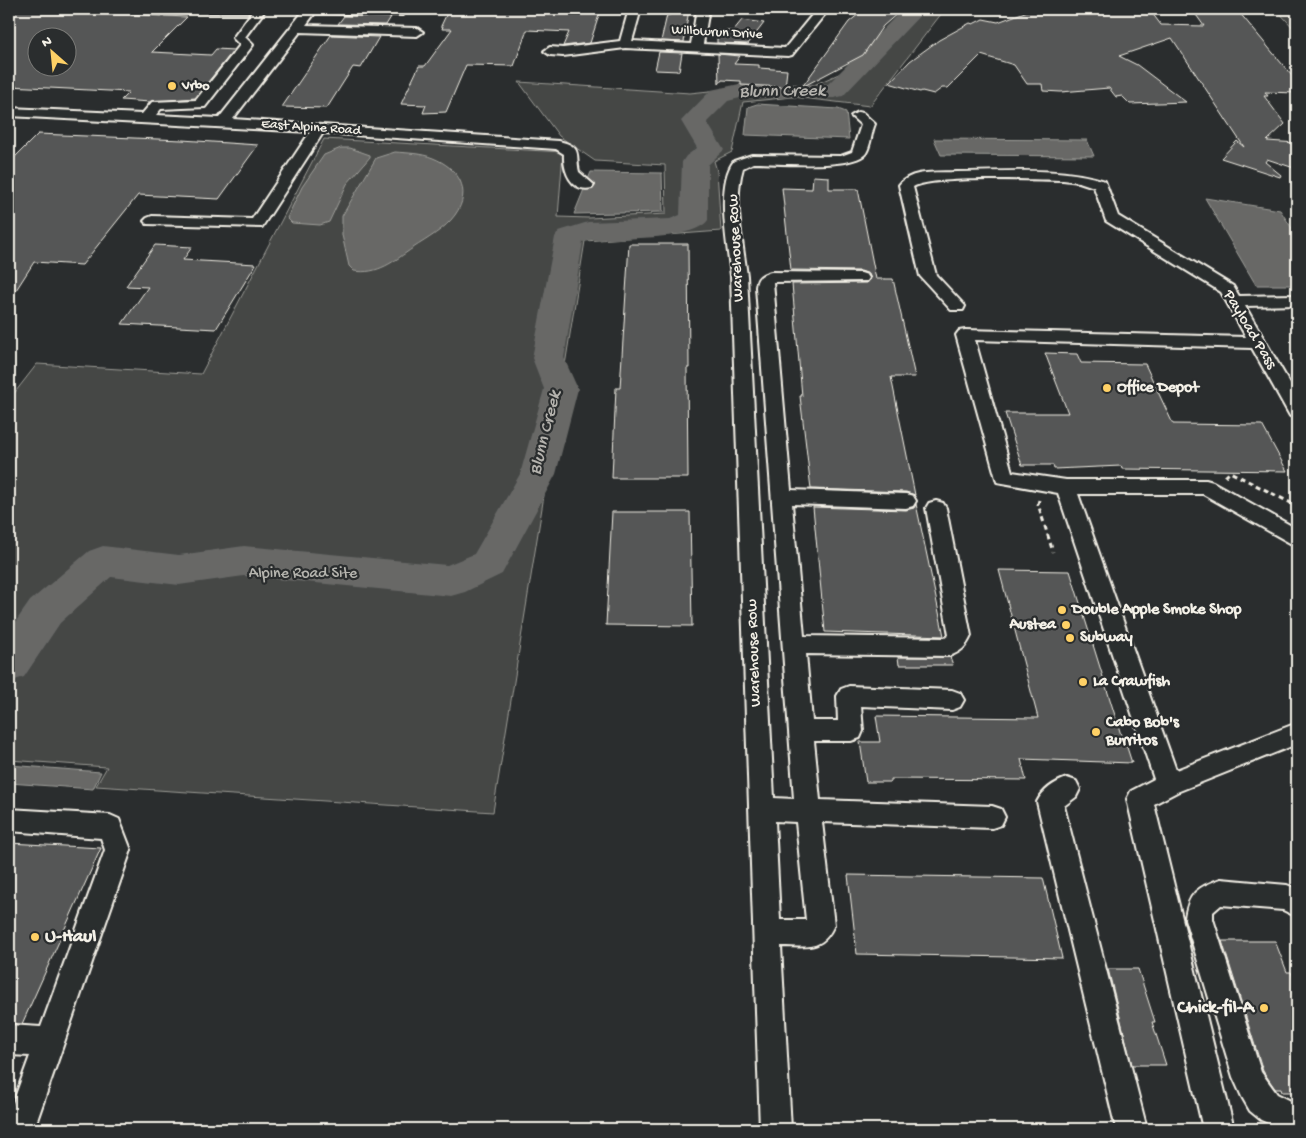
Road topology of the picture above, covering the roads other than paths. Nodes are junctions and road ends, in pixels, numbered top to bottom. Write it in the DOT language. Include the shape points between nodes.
graph roads {
  1 [pos="196,9"];
  2 [pos="256,9"];
  3 [pos="260,9"];
  4 [pos="311,9"];
  5 [pos="635,9"];
  6 [pos="704,9"];
  7 [pos="823,9"];
  8 [pos="398,13"];
  9 [pos="296,28"];
  10 [pos="417,32"];
  11 [pos="625,44"];
  12 [pos="696,47"];
  13 [pos="550,51"];
  14 [pos="9,112"];
  15 [pos="858,116"];
  16 [pos="144,118"];
  17 [pos="223,122"];
  18 [pos="319,128"];
  19 [pos="587,184"];
  20 [pos="152,221"];
  21 [pos="861,278"];
  22 [pos="1234,300"];
  23 [pos="1296,303"];
  24 [pos="958,306"];
  25 [pos="1258,343"];
  26 [pos="1297,412"];
  27 [pos="1066,487"];
  28 [pos="783,497"];
  29 [pos="906,502"];
  30 [pos="936,508"];
  31 [pos="1297,538"];
  32 [pos="794,644"];
  33 [pos="952,700"];
  34 [pos="801,731"];
  35 [pos="1297,733"];
  36 [pos="1168,784"];
  37 [pos="1067,789"];
  38 [pos="762,809"];
  39 [pos="808,811"];
  40 [pos="992,817"];
  41 [pos="9,820"];
  42 [pos="1297,904"];
  43 [pos="767,933"];
  44 [pos="9,1040"];
  45 [pos="50,1042"];
  46 [pos="1297,1119"];
  47 [pos="19,1129"];
  48 [pos="775,1129"];
  49 [pos="1132,1129"];
  50 [pos="1219,1129"];
  1 -- 2 [label="street"];
  3 -- 16 [label="street" via="239,38 247,45 200,104 157,105"];
  4 -- 8 [label="street"];
  4 -- 9 [label="street"];
  5 -- 11 [label="street"];
  6 -- 12 [label="street"];
  7 -- 12 [label="street, Willowrun Drive" via="788,52"];
  9 -- 10 [label="street"];
  9 -- 17 [label="street"];
  11 -- 12 [label="street, Willowrun Drive"];
  11 -- 13 [label="street, Willowrun Drive"];
  14 -- 16 [label="street, East Alpine Road"];
  15 -- 38 [label="street, Warehouse Row" via="868,124 863,132 862,148 851,158 752,159 740,163 734,177 733,218 740,286"];
  16 -- 17 [label="street, East Alpine Road"];
  17 -- 18 [label="street, East Alpine Road"];
  18 -- 19 [label="street, East Alpine Road" via="565,147 570,152 575,179"];
  18 -- 20 [label="street" via="257,224"];
  21 -- 28 [label="street" via="771,276 765,280"];
  22 -- 23 [label="street"];
  22 -- 24 [label="street, Payload Pass" via="1227,289 1111,218 1103,190 1093,180 1063,176 918,178 906,184 906,191 928,276"];
  22 -- 25 [label="street, Payload Pass"];
  25 -- 26 [label="street, Payload Pass"];
  25 -- 27 [label="street" via="965,335 1004,477"];
  27 -- 31 [label="street" via="1206,487"];
  27 -- 36 [label="street"];
  28 -- 29 [label="street"];
  28 -- 32 [label="street"];
  30 -- 32 [label="street" via="960,636 958,641 949,647"];
  32 -- 34 [label="street"];
  33 -- 34 [label="street" via="849,696 851,731"];
  34 -- 39 [label="street"];
  35 -- 36 [label="street"];
  36 -- 50 [label="street" via="1140,799"];
  37 -- 49 [label="street" via="1050,802"];
  38 -- 39 [label="street"];
  38 -- 43 [label="street, Warehouse Row"];
  39 -- 40 [label="street"];
  39 -- 43 [label="street" via="820,925 813,933"];
  41 -- 45 [label="street" via="110,828 118,850"];
  42 -- 46 [label="street" via="1287,898 1221,892 1209,896 1200,908 1199,919 1248,1077 1259,1099 1278,1114"];
  43 -- 48 [label="street, Warehouse Row"];
  44 -- 45 [label="street"];
  45 -- 47 [label="street"];
}
